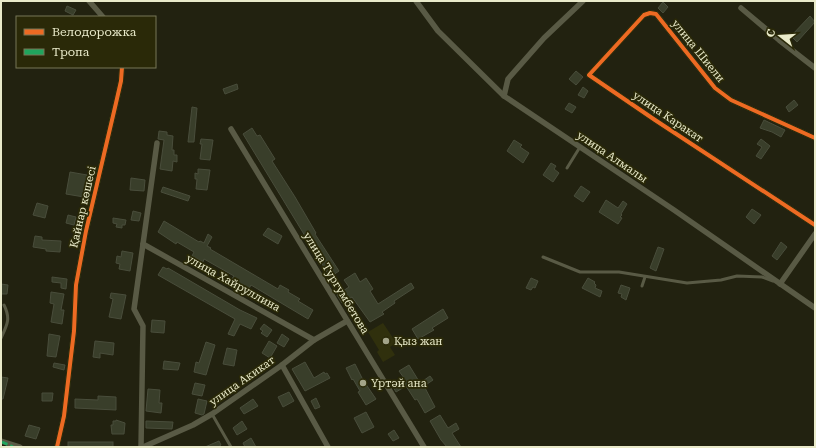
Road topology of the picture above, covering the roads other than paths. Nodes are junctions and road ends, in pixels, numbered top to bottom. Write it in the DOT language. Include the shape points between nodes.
graph roads {
  1 [pos="89,1"];
  2 [pos="416,1"];
  3 [pos="583,1"];
  4 [pos="742,8"];
  5 [pos="656,14"];
  6 [pos="102,16"];
  7 [pos="122,68"];
  8 [pos="815,68"];
  9 [pos="504,96"];
  10 [pos="230,129"];
  11 [pos="815,138"];
  12 [pos="157,143"];
  13 [pos="580,147"];
  14 [pos="567,168"];
  15 [pos="815,226"];
  16 [pos="815,234"];
  17 [pos="143,244"];
  18 [pos="544,257"];
  19 [pos="646,277"];
  20 [pos="780,284"];
  21 [pos="642,286"];
  22 [pos="4,305"];
  23 [pos="815,308"];
  24 [pos="346,321"];
  25 [pos="1,338"];
  26 [pos="314,340"];
  27 [pos="282,365"];
  28 [pos="212,414"];
  29 [pos="1,441"];
  30 [pos="20,447"];
  31 [pos="57,447"];
  32 [pos="142,447"];
  33 [pos="231,447"];
  34 [pos="328,447"];
  35 [pos="424,447"];
  1 -- 6 [label="street"];
  2 -- 9 [label="street, улица Алмалы" via="438,31"];
  3 -- 9 [label="street" via="544,38 508,79"];
  4 -- 8 [label="street"];
  5 -- 11 [label="street, улица Шиели" via="715,88 732,100"];
  5 -- 15 [label="street, улица Каракат" via="644,15 589,75"];
  7 -- 31 [label="street, Қайнар көшесі" via="76,286 70,373"];
  9 -- 13 [label="street, улица Алмалы"];
  10 -- 24 [label="street, улица Тургумбетова"];
  12 -- 17 [label="street"];
  13 -- 14 [label="lane"];
  13 -- 20 [label="street, улица Алмалы"];
  16 -- 20 [label="street"];
  17 -- 26 [label="street, улица Хайруллина"];
  17 -- 32 [label="street" via="134,309 143,326"];
  18 -- 19 [label="lane" via="580,272 619,272"];
  19 -- 20 [label="lane" via="687,283 737,276 762,276"];
  19 -- 21 [label="lane"];
  20 -- 23 [label="street, улица Алмалы"];
  22 -- 25 [label="lane" via="8,318"];
  24 -- 26 [label="street, улица Акикат"];
  24 -- 35 [label="street, улица Тургумбетова"];
  26 -- 27 [label="street, улица Акикат"];
  27 -- 28 [label="street, улица Акикат"];
  27 -- 34 [label="street"];
  28 -- 32 [label="street, улица Акикат"];
  28 -- 33 [label="lane"];
  29 -- 30 [label="street"];
}
